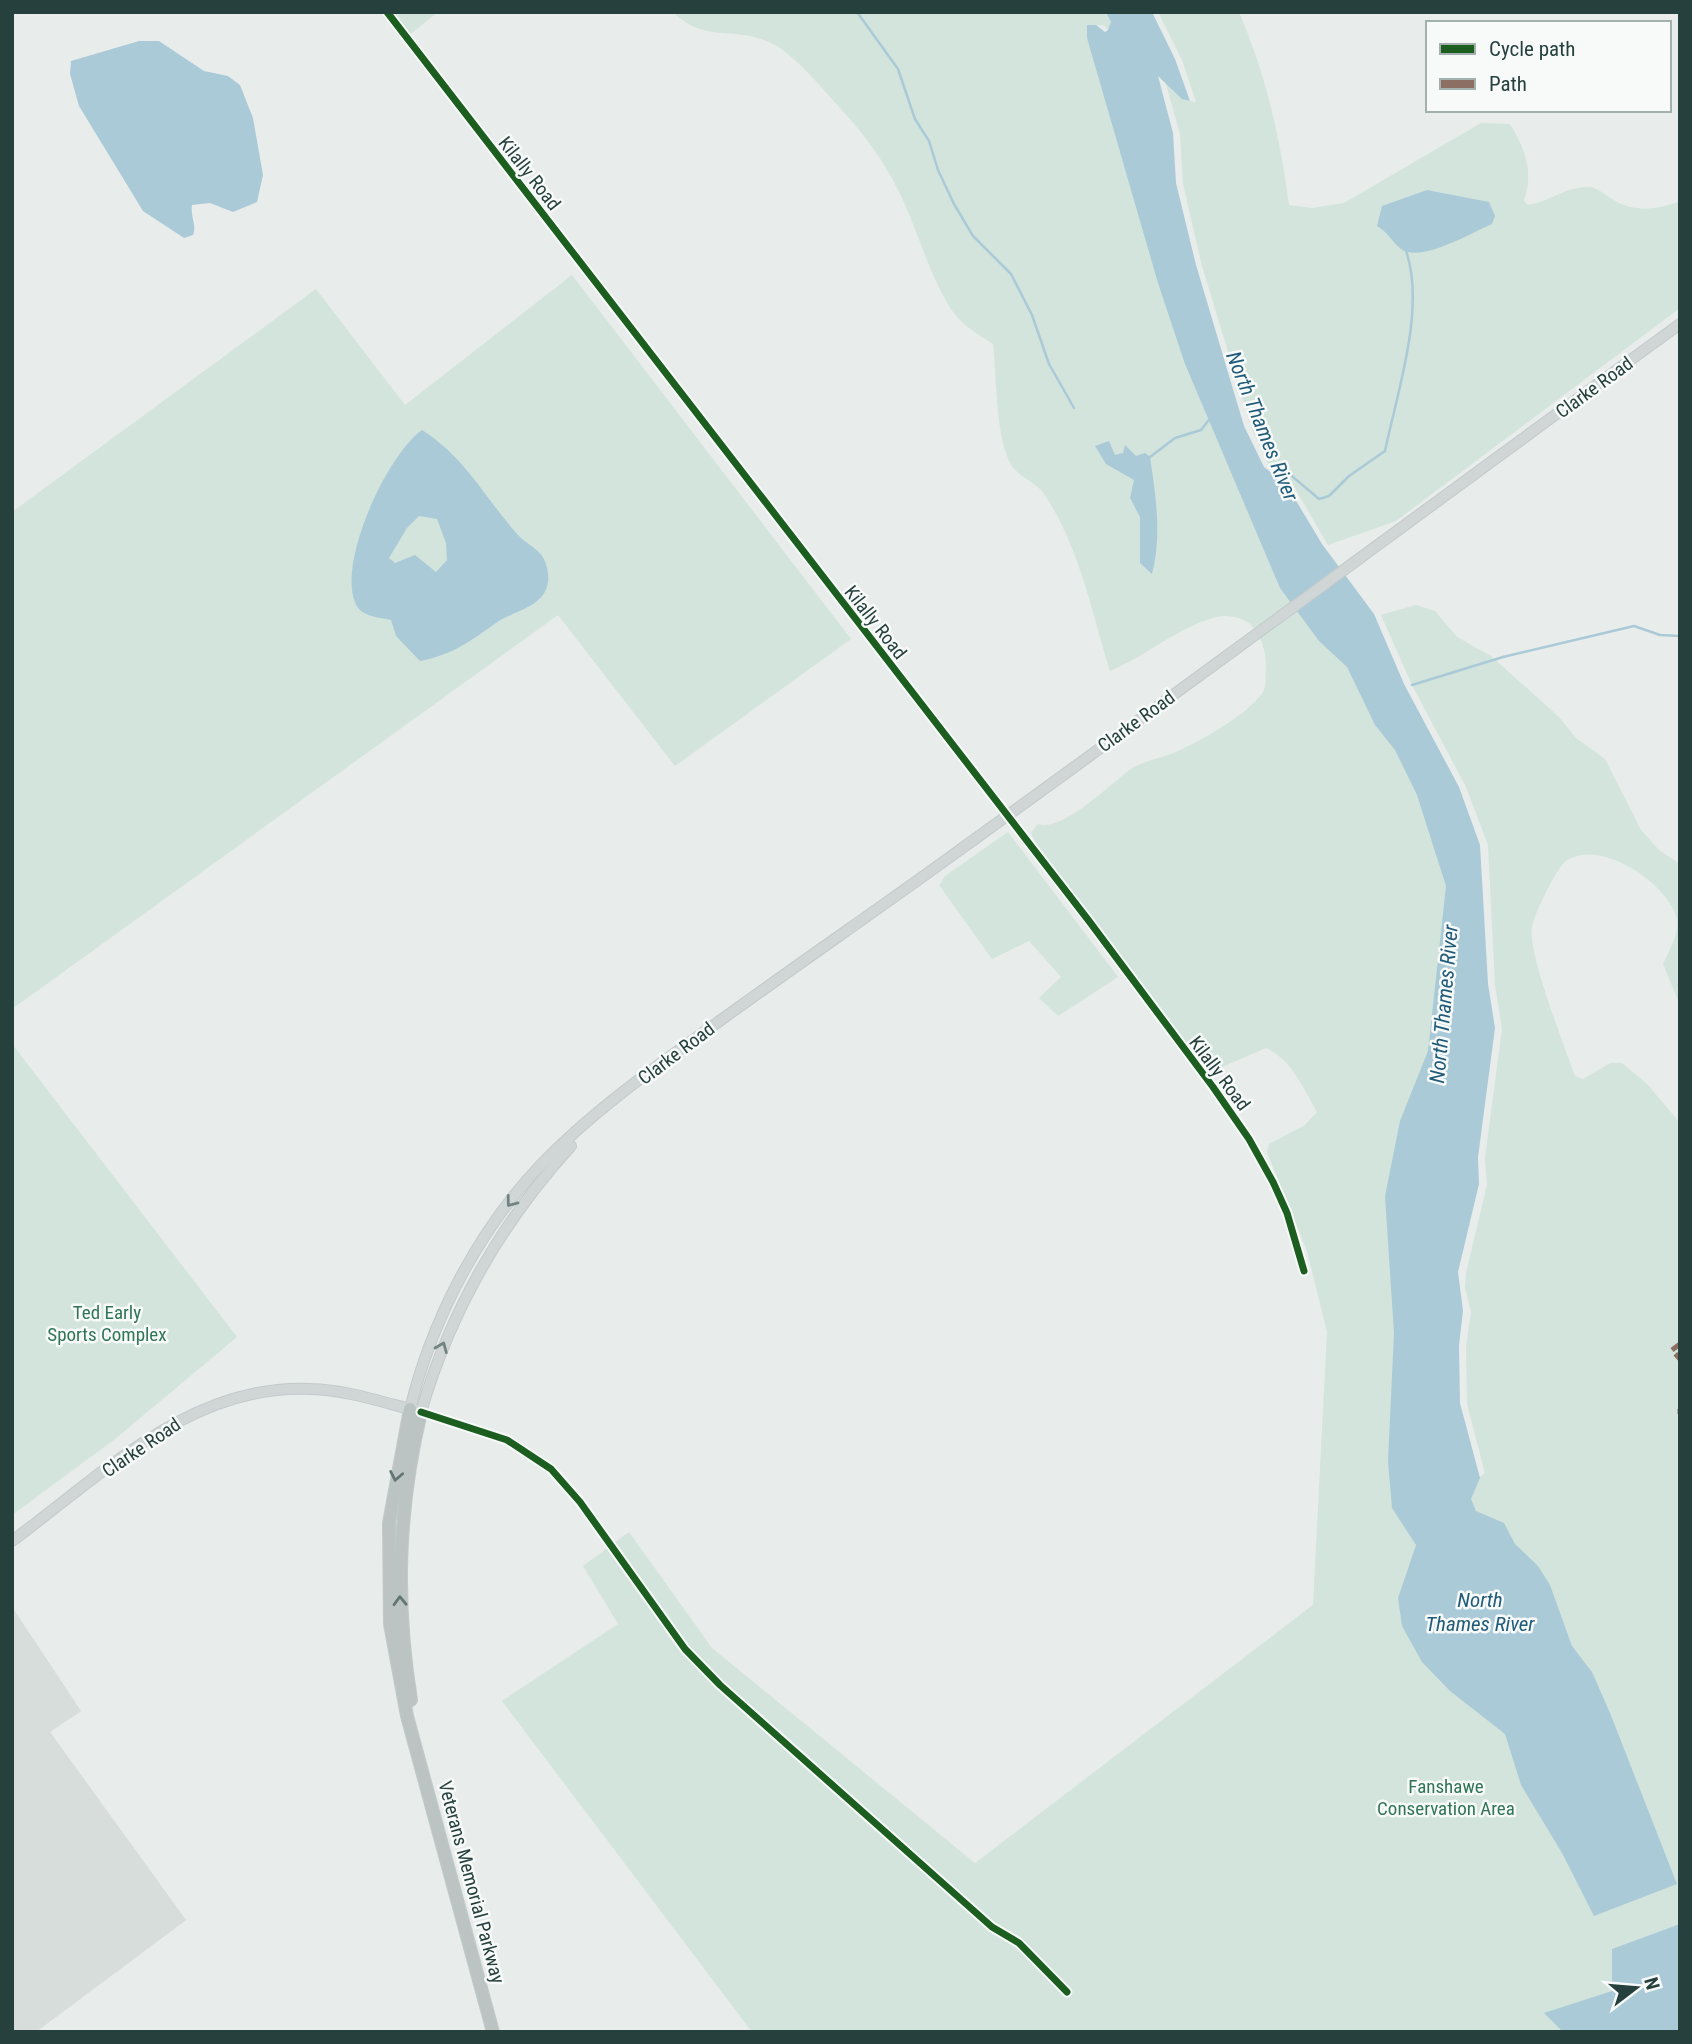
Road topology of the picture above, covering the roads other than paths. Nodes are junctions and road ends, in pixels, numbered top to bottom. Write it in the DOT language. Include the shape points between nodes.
graph roads {
  1 [pos="387,12"];
  2 [pos="1680,324"];
  3 [pos="1006,817"];
  4 [pos="1304,1271"];
  5 [pos="416,1410"];
  6 [pos="12,1541"];
  7 [pos="1067,1992"];
  8 [pos="494,2032"];
  1 -- 3 [label="street, Kilally Road"];
  2 -- 3 [label="main road, Clarke Road"];
  3 -- 4 [label="street, Kilally Road" via="1089,921 1249,1139 1287,1213"];
  3 -- 5 [label="main road, Clarke Road" via="680,1049 593,1120 542,1177 491,1252 450,1328"];
  5 -- 6 [label="main road, Clarke Road" via="311,1389 238,1396 157,1433"];
  5 -- 7 [label="street" via="506,1440 551,1469 685,1648 720,1685 992,1927 1027,1950"];
  5 -- 8 [label="highway, Veterans Memorial Parkway" via="399,1559 401,1624 416,1742"];
}
